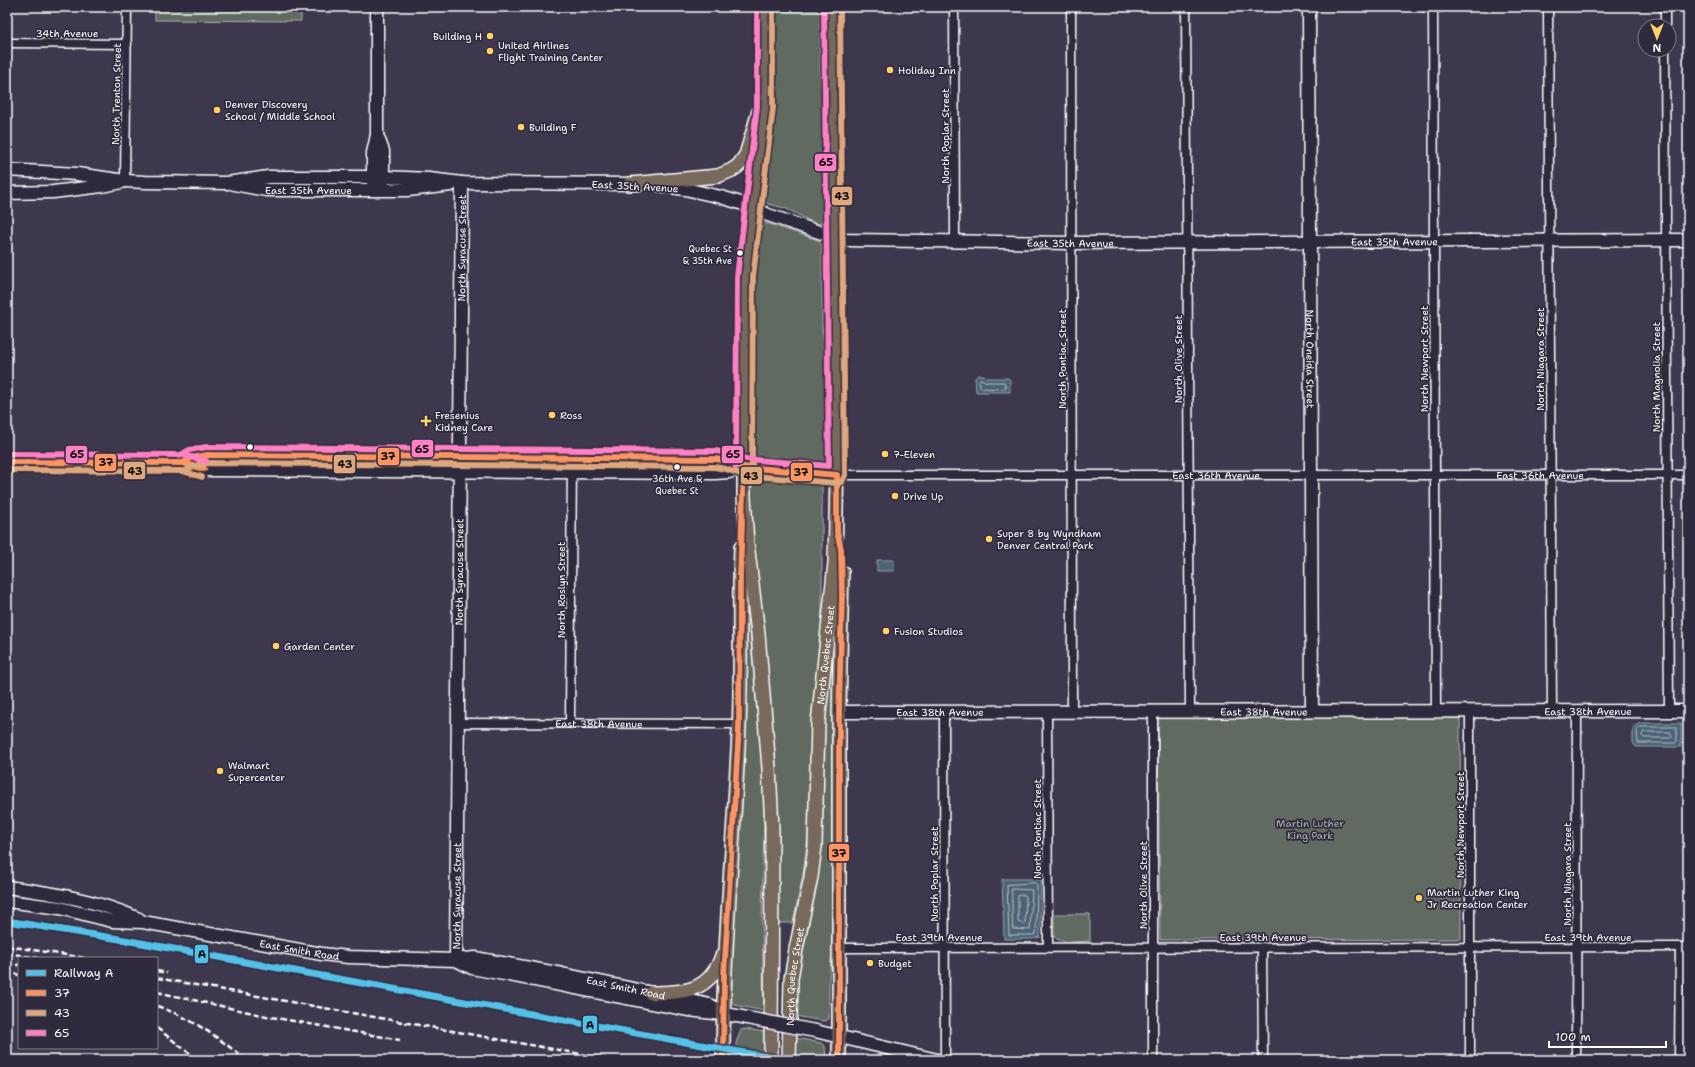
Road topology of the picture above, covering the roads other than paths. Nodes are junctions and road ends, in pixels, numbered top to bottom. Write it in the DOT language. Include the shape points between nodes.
graph roads {
  1 [pos="127,7"];
  2 [pos="378,7"];
  3 [pos="765,7"];
  4 [pos="832,7"];
  5 [pos="954,7"];
  6 [pos="1071,7"];
  7 [pos="1186,7"];
  8 [pos="1309,7"];
  9 [pos="1424,7"];
  10 [pos="1433,7"];
  11 [pos="1441,7"];
  12 [pos="1548,7"];
  13 [pos="1665,7"];
  14 [pos="1665,18"];
  15 [pos="7,43"];
  16 [pos="126,44"];
  17 [pos="1665,58"];
  18 [pos="765,92"];
  19 [pos="7,170"];
  20 [pos="378,177"];
  21 [pos="125,181"];
  22 [pos="227,183"];
  23 [pos="462,183"];
  24 [pos="630,184"];
  25 [pos="378,190"];
  26 [pos="7,193"];
  27 [pos="753,207"];
  28 [pos="834,237"];
  29 [pos="1688,240"];
  30 [pos="1434,241"];
  31 [pos="1550,241"];
  32 [pos="1665,241"];
  33 [pos="955,242"];
  34 [pos="1071,242"];
  35 [pos="1187,242"];
  36 [pos="1310,242"];
  37 [pos="460,457"];
  38 [pos="572,458"];
  39 [pos="7,462"];
  40 [pos="183,463"];
  41 [pos="744,467"];
  42 [pos="460,471"];
  43 [pos="572,472"];
  44 [pos="837,475"];
  45 [pos="1435,475"];
  46 [pos="1550,475"];
  47 [pos="1667,475"];
  48 [pos="1688,475"];
  49 [pos="1072,476"];
  50 [pos="1188,476"];
  51 [pos="1312,476"];
  52 [pos="744,497"];
  53 [pos="836,532"];
  54 [pos="1669,707"];
  55 [pos="1312,710"];
  56 [pos="944,711"];
  57 [pos="1047,711"];
  58 [pos="1072,711"];
  59 [pos="1153,711"];
  60 [pos="1190,711"];
  61 [pos="1436,711"];
  62 [pos="1470,711"];
  63 [pos="1552,711"];
  64 [pos="1577,711"];
  65 [pos="1688,711"];
  66 [pos="839,712"];
  67 [pos="458,722"];
  68 [pos="570,723"];
  69 [pos="739,724"];
  70 [pos="7,886"];
  71 [pos="7,901"];
  72 [pos="143,922"];
  73 [pos="726,947"];
  74 [pos="1048,947"];
  75 [pos="1153,947"];
  76 [pos="1262,947"];
  77 [pos="1470,947"];
  78 [pos="1576,947"];
  79 [pos="1684,947"];
  80 [pos="839,948"];
  81 [pos="944,948"];
  82 [pos="456,960"];
  83 [pos="651,993"];
  84 [pos="723,1013"];
  85 [pos="839,1036"];
  86 [pos="723,1060"];
  87 [pos="771,1060"];
  88 [pos="789,1060"];
  89 [pos="839,1060"];
  90 [pos="936,1060"];
  91 [pos="944,1060"];
  92 [pos="1153,1060"];
  93 [pos="1263,1060"];
  94 [pos="1470,1060"];
  95 [pos="1576,1060"];
  96 [pos="1679,1060"];
  1 -- 16 [label="street, North Trenton Street"];
  2 -- 20 [label="street" via="377,135 383,151"];
  3 -- 18 [label="main road, North Quebec Street"];
  4 -- 28 [label="main road, North Quebec Street"];
  5 -- 33 [label="street, North Poplar Street"];
  6 -- 34 [label="street, North Pontiac Street"];
  7 -- 35 [label="street, North Olive Street"];
  8 -- 36 [label="street, North Oneida Street"];
  9 -- 10 [label="street"];
  10 -- 11 [label="street"];
  10 -- 30 [label="street, North Newport Street"];
  12 -- 31 [label="street, North Niagara Street"];
  13 -- 14 [label="street"];
  15 -- 16 [label="street, 34th Avenue"];
  16 -- 21 [label="street, North Trenton Street"];
  17 -- 32 [label="street, North Magnolia Street"];
  18 -- 24 [label="main road" via="746,155 738,166 718,176"];
  18 -- 27 [label="main road, North Quebec Street" via="762,143"];
  19 -- 21 [label="street, East 35th Avenue" via="101,176"];
  20 -- 22 [label="street, East 35th Avenue" via="268,177"];
  20 -- 23 [label="street, East 35th Avenue"];
  20 -- 25 [label="street"];
  21 -- 22 [label="street, East 35th Avenue"];
  21 -- 26 [label="street, East 35th Avenue" via="112,185 52,192"];
  22 -- 25 [label="street, East 35th Avenue" via="266,190"];
  23 -- 24 [label="street, East 35th Avenue"];
  23 -- 25 [label="street, East 35th Avenue" via="424,189"];
  23 -- 37 [label="street, North Syracuse Street"];
  24 -- 27 [label="street, East 35th Avenue" via="685,189"];
  27 -- 28 [label="street, East 35th Avenue" via="768,215"];
  27 -- 41 [label="main road, North Quebec Street" via="744,294"];
  28 -- 33 [label="street, East 35th Avenue" via="872,242"];
  28 -- 44 [label="main road, North Quebec Street"];
  29 -- 32 [label="street, East 35th Avenue"];
  30 -- 31 [label="street, East 35th Avenue"];
  30 -- 36 [label="street, East 35th Avenue"];
  30 -- 45 [label="street, North Newport Street"];
  31 -- 32 [label="street, East 35th Avenue"];
  31 -- 46 [label="street, North Niagara Street"];
  32 -- 47 [label="street, North Magnolia Street"];
  33 -- 34 [label="street, East 35th Avenue"];
  34 -- 35 [label="street, East 35th Avenue"];
  34 -- 49 [label="street, North Pontiac Street"];
  35 -- 36 [label="street, East 35th Avenue"];
  35 -- 50 [label="street, North Olive Street"];
  36 -- 51 [label="street, North Oneida Street"];
  37 -- 38 [label="street, East 36th Avenue"];
  37 -- 40 [label="street, East 36th Avenue" via="207,455 191,458"];
  37 -- 42 [label="street, North Syracuse Street"];
  38 -- 41 [label="street, East 36th Avenue" via="719,459"];
  38 -- 43 [label="street, North Roslyn Street"];
  39 -- 40 [label="street, East 36th Avenue"];
  40 -- 42 [label="street, East 36th Avenue" via="207,470"];
  41 -- 43 [label="street, East 36th Avenue" via="715,473"];
  41 -- 44 [label="street, East 36th Avenue"];
  41 -- 52 [label="main road, North Quebec Street"];
  42 -- 43 [label="street, East 36th Avenue"];
  42 -- 67 [label="street, North Syracuse Street"];
  43 -- 68 [label="street, North Roslyn Street"];
  44 -- 49 [label="street, East 36th Avenue"];
  44 -- 53 [label="main road, North Quebec Street"];
  45 -- 46 [label="street, East 36th Avenue"];
  45 -- 51 [label="street, East 36th Avenue"];
  45 -- 61 [label="street, North Newport Street"];
  46 -- 47 [label="street, East 36th Avenue"];
  46 -- 63 [label="street, North Niagara Street"];
  47 -- 48 [label="street, East 36th Avenue"];
  47 -- 54 [label="street, North Magnolia Street"];
  49 -- 50 [label="street, East 36th Avenue"];
  49 -- 58 [label="street, North Pontiac Street"];
  50 -- 51 [label="street, East 36th Avenue"];
  50 -- 60 [label="street, North Olive Street"];
  51 -- 55 [label="street, North Oneida Street"];
  52 -- 69 [label="main road" via="740,577"];
  52 -- 87 [label="main road, North Quebec Street" via="770,783"];
  53 -- 66 [label="main road" via="842,566"];
  53 -- 88 [label="main road, North Quebec Street" via="832,600 818,723 814,853 791,979"];
  54 -- 64 [label="street, East 38th Avenue"];
  54 -- 65 [label="street, East 38th Avenue"];
  55 -- 60 [label="street, East 38th Avenue"];
  55 -- 61 [label="street, East 38th Avenue"];
  56 -- 57 [label="street, East 38th Avenue"];
  56 -- 66 [label="street, East 38th Avenue"];
  56 -- 81 [label="street, North Poplar Street"];
  57 -- 58 [label="street, East 38th Avenue"];
  57 -- 74 [label="street, North Pontiac Street"];
  58 -- 59 [label="street, East 38th Avenue"];
  59 -- 60 [label="street, East 38th Avenue"];
  59 -- 75 [label="street, North Olive Street"];
  61 -- 62 [label="street, East 38th Avenue"];
  62 -- 63 [label="street, East 38th Avenue"];
  62 -- 77 [label="street, North Newport Street"];
  63 -- 64 [label="street, East 38th Avenue"];
  64 -- 78 [label="street, North Niagara Street"];
  66 -- 80 [label="main road"];
  67 -- 68 [label="street, East 38th Avenue"];
  67 -- 82 [label="street, North Syracuse Street"];
  68 -- 69 [label="street, East 38th Avenue"];
  69 -- 73 [label="main road"];
  70 -- 72 [label="street, East Smith Road" via="64,895 118,910"];
  71 -- 72 [label="street, East Smith Road" via="60,908 112,921"];
  72 -- 82 [label="street, East Smith Road" via="322,954"];
  73 -- 83 [label="main road" via="714,973 698,987 685,992"];
  73 -- 84 [label="main road"];
  74 -- 75 [label="street, East 39th Avenue"];
  74 -- 81 [label="street, East 39th Avenue"];
  75 -- 76 [label="street, East 39th Avenue"];
  75 -- 92 [label="street, North Olive Street"];
  76 -- 77 [label="street, East 39th Avenue"];
  76 -- 93 [label="street"];
  77 -- 78 [label="street, East 39th Avenue"];
  77 -- 94 [label="street, North Newport Street"];
  78 -- 79 [label="street, East 39th Avenue"];
  78 -- 95 [label="street, North Niagara Street"];
  79 -- 96 [label="street"];
  80 -- 81 [label="street, East 39th Avenue"];
  80 -- 85 [label="main road"];
  81 -- 91 [label="street, North Poplar Street"];
  82 -- 83 [label="street, East Smith Road" via="475,958"];
  82 -- 84 [label="street, East Smith Road" via="472,968 622,998 708,1014"];
  83 -- 84 [label="street, East Smith Road" via="710,1005"];
  84 -- 85 [label="street, East Smith Road, bridge"];
  84 -- 86 [label="main road"];
  85 -- 89 [label="main road"];
  85 -- 90 [label="street, East Smith Road"];
}
